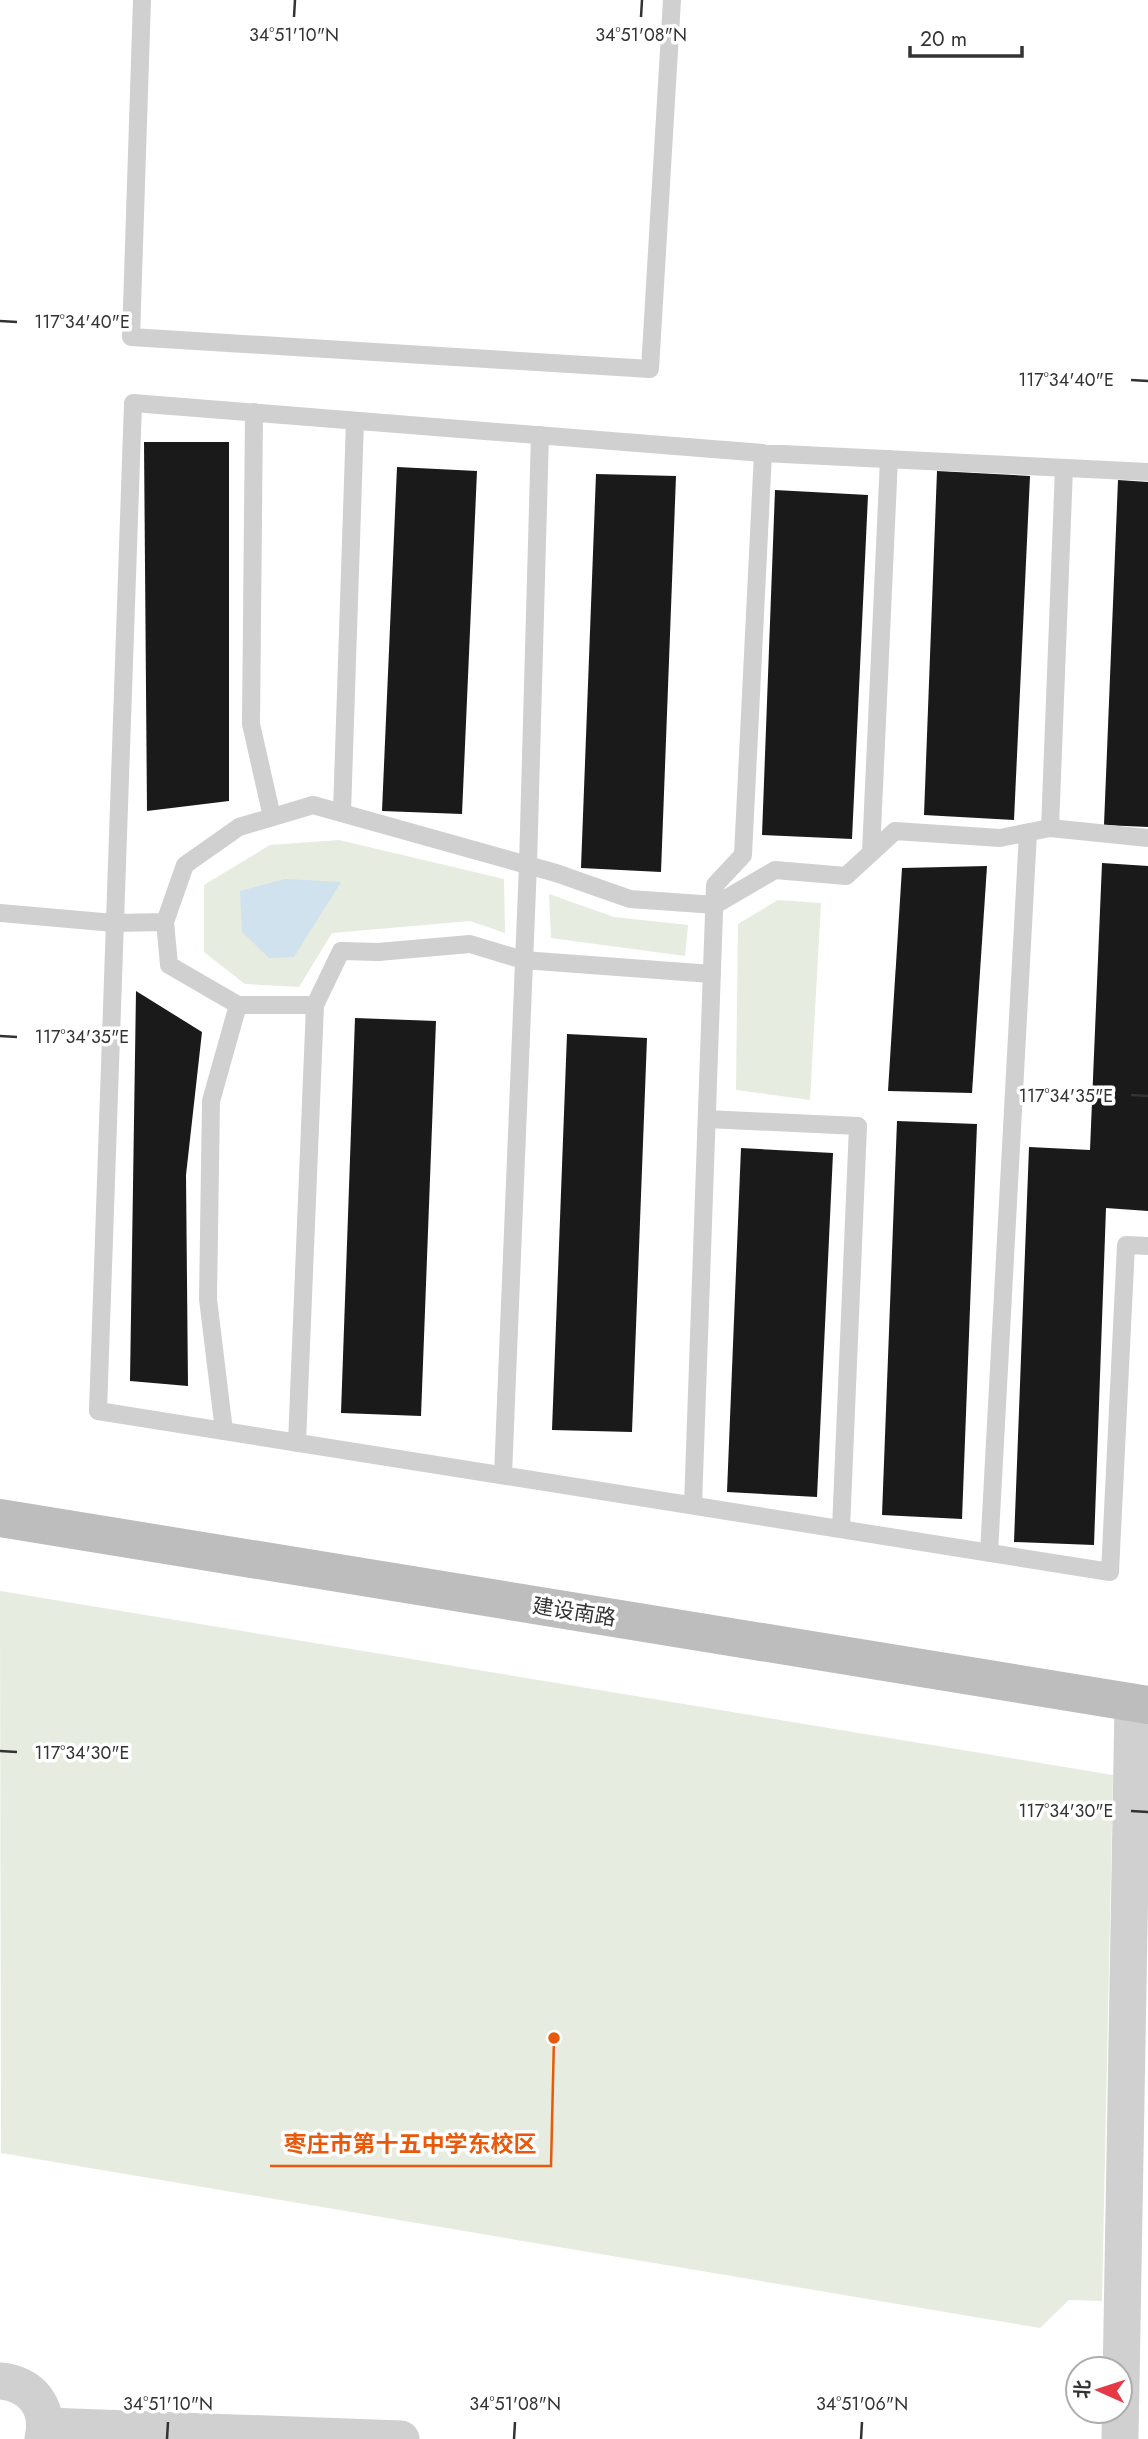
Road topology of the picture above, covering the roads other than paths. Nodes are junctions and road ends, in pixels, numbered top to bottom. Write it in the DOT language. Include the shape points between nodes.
graph roads {
  1 [pos="142,0"];
  2 [pos="672,0"];
  3 [pos="254,412"];
  4 [pos="355,421"];
  5 [pos="540,435"];
  6 [pos="763,453"];
  7 [pos="889,459"];
  8 [pos="1065,468"];
  9 [pos="1148,472"];
  10 [pos="342,812"];
  11 [pos="272,817"];
  12 [pos="1050,828"];
  13 [pos="1028,833"];
  14 [pos="1148,838"];
  15 [pos="871,852"];
  16 [pos="528,865"];
  17 [pos="715,905"];
  18 [pos="0,913"];
  19 [pos="165,922"];
  20 [pos="114,923"];
  21 [pos="523,960"];
  22 [pos="712,974"];
  23 [pos="238,1005"];
  24 [pos="315,1005"];
  25 [pos="707,1119"];
  26 [pos="1148,1245"];
  27 [pos="224,1431"];
  28 [pos="297,1443"];
  29 [pos="503,1475"];
  30 [pos="693,1505"];
  31 [pos="0,1518"];
  32 [pos="841,1529"];
  33 [pos="989,1552"];
  34 [pos="1141,1704"];
  35 [pos="0,2381"];
  36 [pos="45,2432"];
  37 [pos="401,2439"];
  38 [pos="1120,2439"];
  1 -- 2 [label="lane" via="131,337 650,369"];
  3 -- 4 [label="lane"];
  3 -- 11 [label="lane" via="251,724"];
  3 -- 20 [label="lane" via="133,403"];
  4 -- 5 [label="lane"];
  4 -- 10 [label="lane"];
  5 -- 6 [label="lane"];
  5 -- 16 [label="lane"];
  6 -- 7 [label="lane"];
  6 -- 17 [label="lane" via="743,855 715,885"];
  7 -- 8 [label="lane"];
  7 -- 15 [label="lane"];
  8 -- 9 [label="lane"];
  8 -- 12 [label="lane"];
  10 -- 11 [label="lane" via="313,805"];
  10 -- 16 [label="lane"];
  11 -- 19 [label="lane" via="239,827 185,865"];
  12 -- 13 [label="lane"];
  12 -- 14 [label="lane"];
  13 -- 15 [label="lane" via="1000,838 895,831"];
  13 -- 33 [label="lane"];
  15 -- 17 [label="lane" via="846,876 775,870"];
  16 -- 17 [label="lane" via="630,899"];
  16 -- 21 [label="lane"];
  17 -- 22 [label="lane"];
  18 -- 20 [label="lane"];
  19 -- 20 [label="lane"];
  19 -- 23 [label="lane" via="169,965"];
  20 -- 27 [label="lane" via="98,1410"];
  21 -- 22 [label="lane"];
  21 -- 24 [label="lane" via="470,944 378,953 341,951"];
  21 -- 29 [label="lane"];
  22 -- 25 [label="lane"];
  23 -- 24 [label="lane"];
  23 -- 27 [label="lane" via="211,1101 208,1299"];
  24 -- 28 [label="lane"];
  25 -- 30 [label="lane"];
  25 -- 32 [label="lane" via="858,1126"];
  26 -- 33 [label="lane" via="1126,1245 1110,1572"];
  27 -- 28 [label="lane"];
  28 -- 29 [label="lane"];
  29 -- 30 [label="lane"];
  30 -- 32 [label="lane"];
  31 -- 34 [label="main road, 建设南路"];
  32 -- 33 [label="lane"];
  34 -- 38 [label="street"];
  35 -- 36 [label="street" via="33,2393 41,2405"];
  36 -- 37 [label="street"];
}
